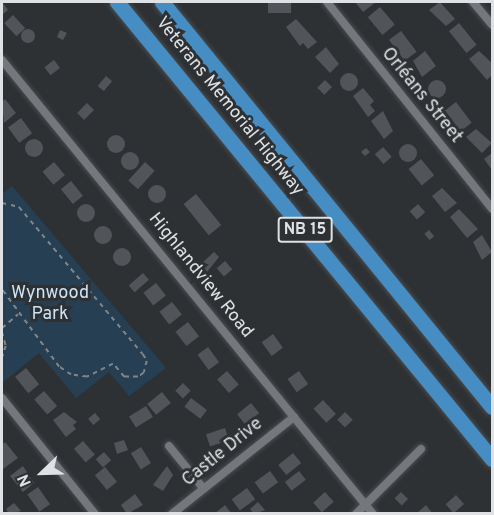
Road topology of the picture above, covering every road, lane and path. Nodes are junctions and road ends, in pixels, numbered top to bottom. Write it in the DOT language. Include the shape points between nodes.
graph roads {
  1 [pos="117,2"];
  2 [pos="162,2"];
  3 [pos="327,2"];
  4 [pos="473,2"];
  5 [pos="492,25"];
  6 [pos="2,60"];
  7 [pos="2,203"];
  8 [pos="492,209"];
  9 [pos="2,290"];
  10 [pos="18,313"];
  11 [pos="2,328"];
  12 [pos="2,332"];
  13 [pos="2,358"];
  14 [pos="2,398"];
  15 [pos="492,407"];
  16 [pos="294,417"];
  17 [pos="169,447"];
  18 [pos="421,449"];
  19 [pos="492,459"];
  20 [pos="204,489"];
  21 [pos="366,505"];
  22 [pos="94,513"];
  23 [pos="172,513"];
  24 [pos="356,513"];
  25 [pos="373,513"];
  1 -- 19 [label="highway, Veterans Memorial Highway / NB 15"];
  2 -- 15 [label="highway, Veterans Memorial Highway / NB 15"];
  3 -- 8 [label="street, Orléans Street"];
  4 -- 5 [label="street"];
  6 -- 16 [label="street, Highlandview Road"];
  7 -- 10 [label="path" via="19,207 143,354 147,367 138,377 124,377 113,364 92,376 76,378 59,367"];
  9 -- 10 [label="path"];
  10 -- 11 [label="path"];
  12 -- 13 [label="path" via="6,346"];
  14 -- 22 [label="street"];
  16 -- 20 [label="street, Castle Drive"];
  16 -- 21 [label="street, Highlandview Road"];
  17 -- 20 [label="street"];
  18 -- 21 [label="street"];
  20 -- 23 [label="street, Castle Drive"];
  21 -- 24 [label="street"];
  21 -- 25 [label="street, Highlandview Road"];
}
